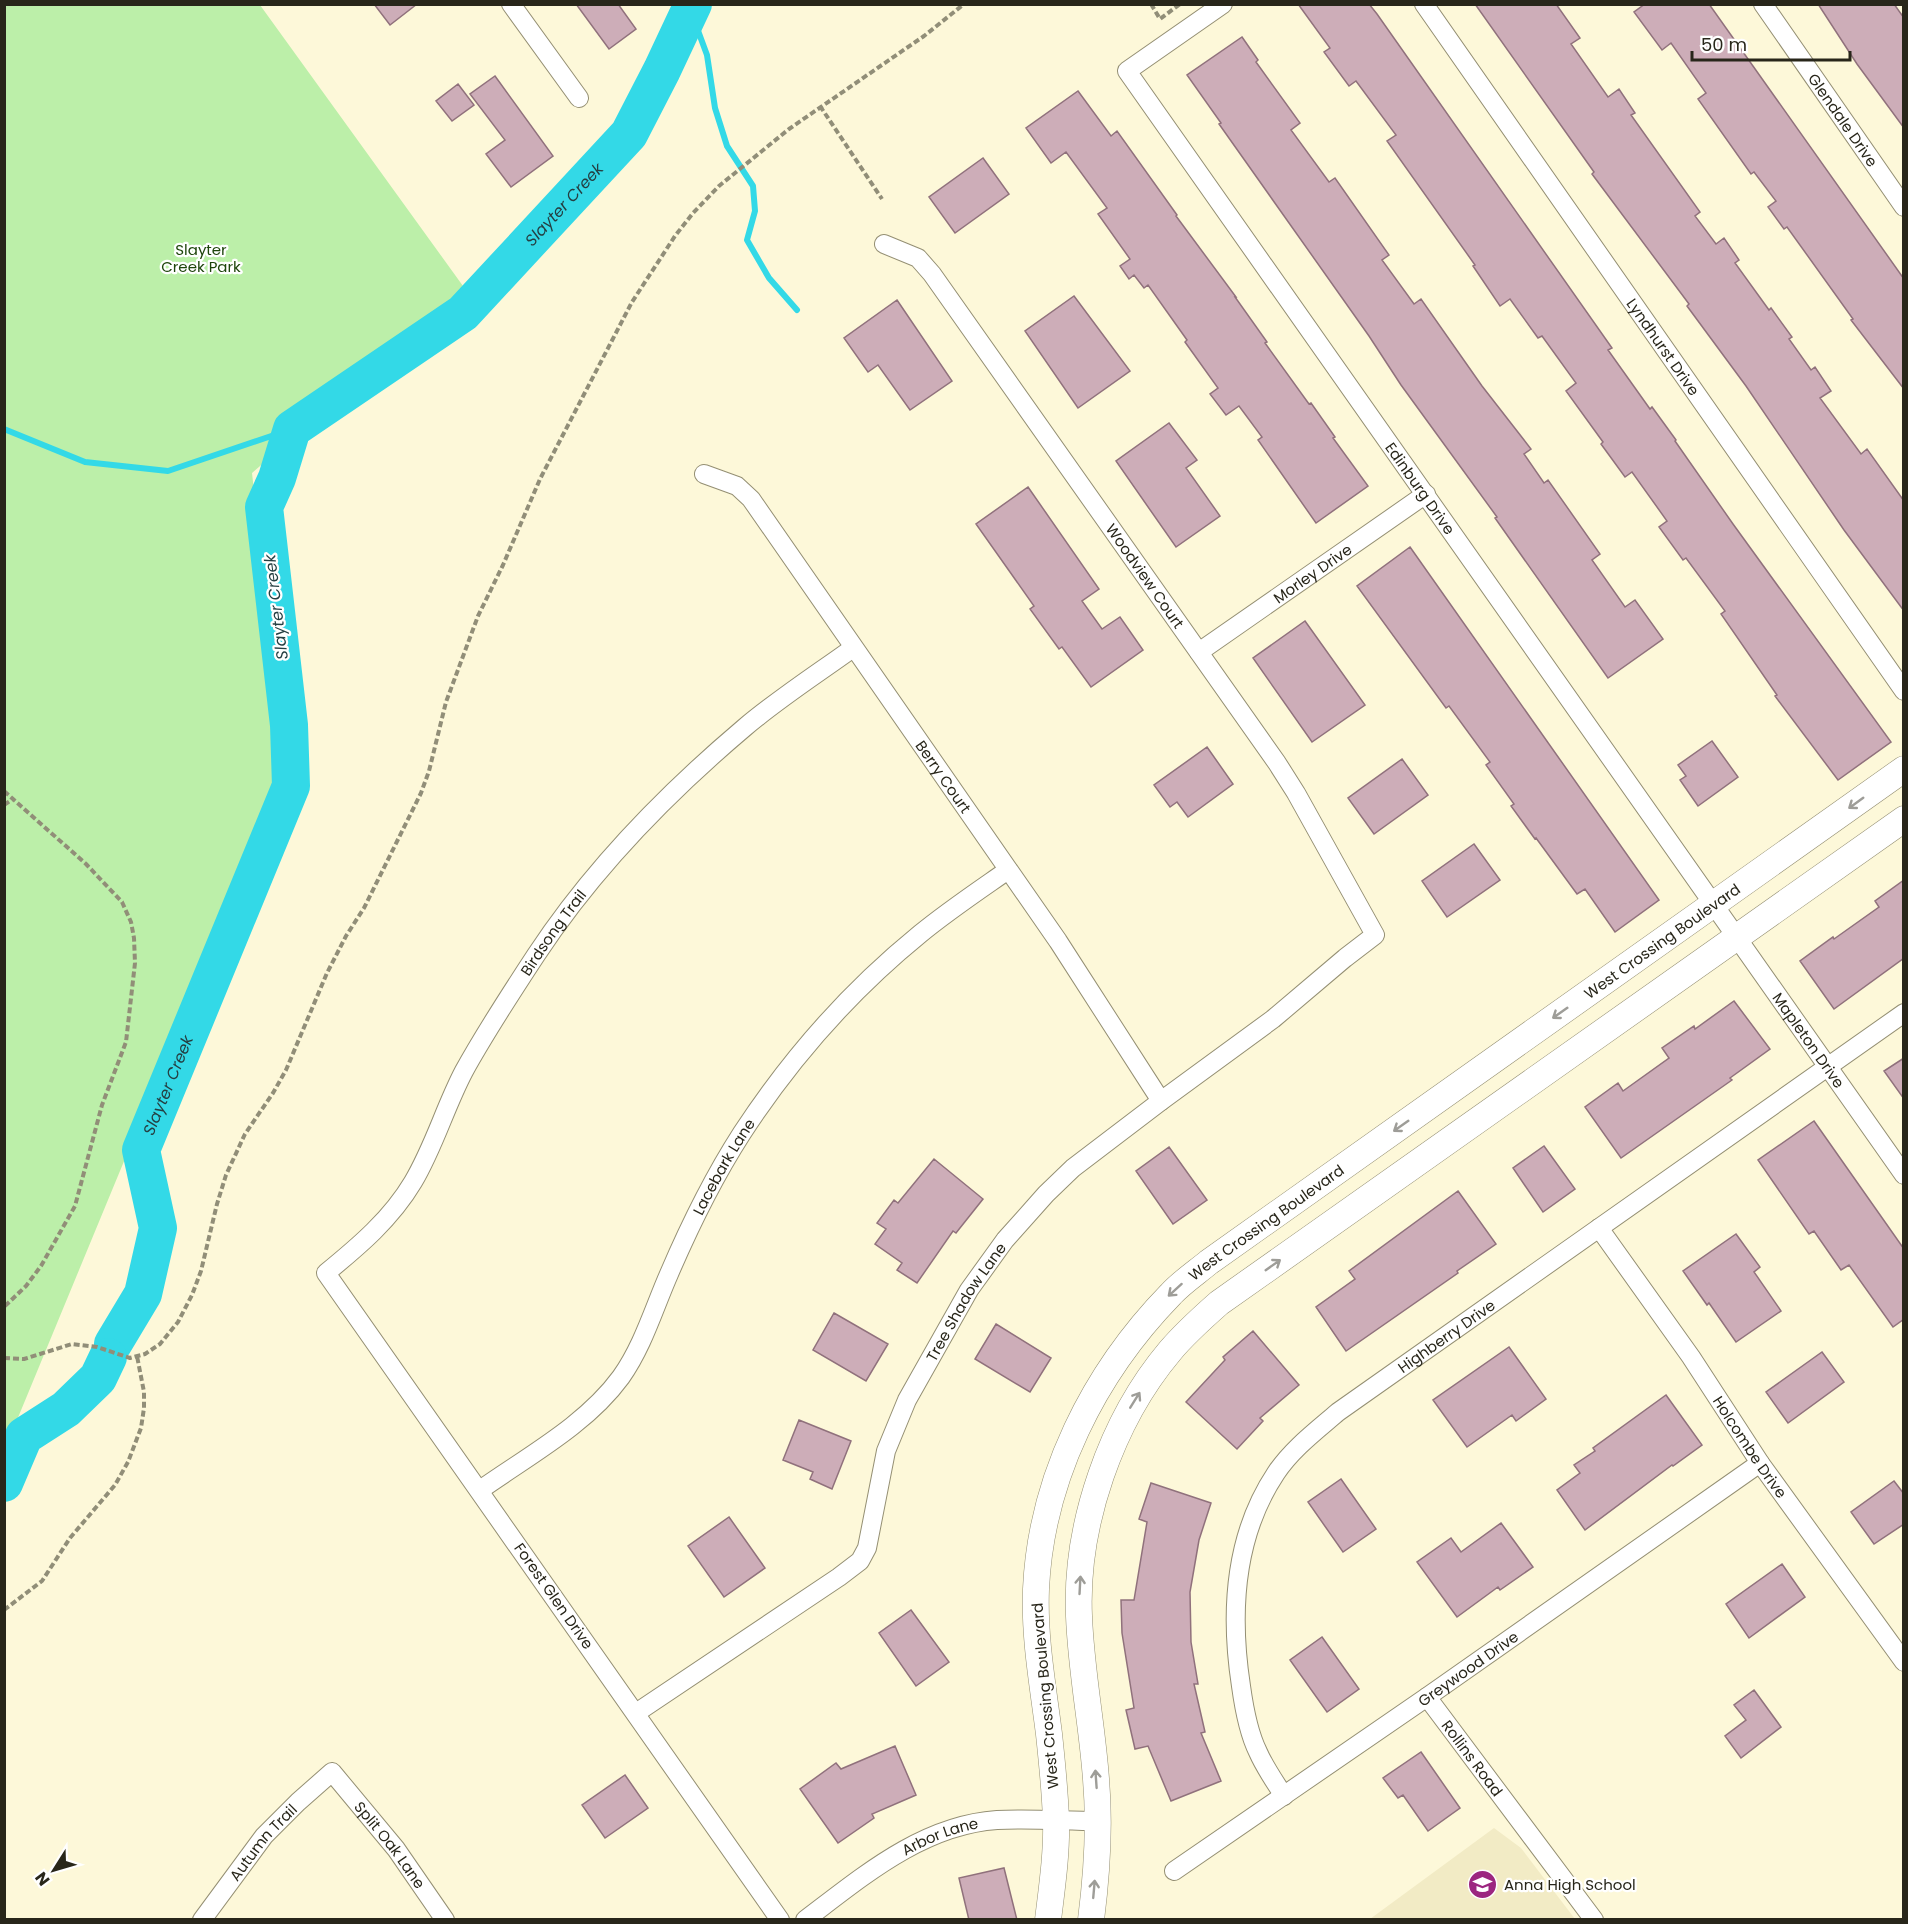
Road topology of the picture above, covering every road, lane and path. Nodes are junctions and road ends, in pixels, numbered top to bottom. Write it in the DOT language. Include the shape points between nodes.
graph roads {
  1 [pos="511,4"];
  2 [pos="964,4"];
  3 [pos="1151,4"];
  4 [pos="1180,4"];
  5 [pos="1223,4"];
  6 [pos="1424,4"];
  7 [pos="1763,4"];
  8 [pos="579,98"];
  9 [pos="820,106"];
  10 [pos="882,199"];
  11 [pos="1904,207"];
  12 [pos="884,244"];
  13 [pos="704,474"];
  14 [pos="1426,494"];
  15 [pos="854,648"];
  16 [pos="1199,652"];
  17 [pos="1904,690"];
  18 [pos="1904,769"];
  19 [pos="4,791"];
  20 [pos="14,799"];
  21 [pos="4,805"];
  22 [pos="1904,819"];
  23 [pos="1008,870"];
  24 [pos="1714,904"];
  25 [pos="1375,935"];
  26 [pos="1736,936"];
  27 [pos="1904,1013"];
  28 [pos="1826,1067"];
  29 [pos="1161,1101"];
  30 [pos="1904,1175"];
  31 [pos="1599,1228"];
  32 [pos="326,1273"];
  33 [pos="4,1307"];
  34 [pos="137,1356"];
  35 [pos="4,1358"];
  36 [pos="1760,1463"];
  37 [pos="480,1490"];
  38 [pos="4,1610"];
  39 [pos="1904,1662"];
  40 [pos="1426,1697"];
  41 [pos="636,1713"];
  42 [pos="332,1772"];
  43 [pos="1284,1796"];
  44 [pos="1056,1821"];
  45 [pos="1098,1821"];
  46 [pos="1174,1871"];
  47 [pos="202,1920"];
  48 [pos="445,1920"];
  49 [pos="780,1920"];
  50 [pos="805,1920"];
  51 [pos="1048,1920"];
  52 [pos="1091,1920"];
  53 [pos="1594,1920"];
  1 -- 8 [label="street"];
  2 -- 9 [label="path"];
  3 -- 4 [label="path" via="1160,19"];
  5 -- 14 [label="street, Edinburg Drive" via="1127,71"];
  6 -- 17 [label="street, Lyndhurst Drive"];
  7 -- 11 [label="street, Glendale Drive"];
  9 -- 10 [label="path"];
  9 -- 34 [label="path" via="758,153 693,213 632,302 540,479 458,665 421,793 327,973 285,1070 245,1134 226,1175 192,1295 178,1322 160,1344"];
  12 -- 16 [label="street, Woodview Court" via="918,258 932,274"];
  13 -- 15 [label="street, Berry Court" via="737,486 752,498"];
  14 -- 16 [label="street, Morley Drive"];
  14 -- 24 [label="street, Edinburg Drive"];
  15 -- 23 [label="street, Berry Court"];
  15 -- 32 [label="street, Birdsong Trail" via="766,710 720,749 643,822 586,888 537,953 476,1050 413,1183 371,1235"];
  16 -- 25 [label="street, Woodview Court" via="1296,793"];
  18 -- 24 [label="street, West Crossing Boulevard, one-way"];
  19 -- 20 [label="path"];
  20 -- 21 [label="path"];
  20 -- 33 [label="path" via="122,902 131,922 135,963 126,1042 102,1105 75,1206 41,1266"];
  22 -- 26 [label="street"];
  23 -- 29 [label="street, Berry Court"];
  23 -- 37 [label="street, Lacebark Lane" via="919,934 850,996 816,1033 761,1105 715,1178 621,1376 567,1430"];
  24 -- 26 [label="street, Mapleton Drive"];
  24 -- 44 [label="street, West Crossing Boulevard, one-way" via="1209,1262 1172,1292 1106,1374 1055,1480 1042,1535 1036,1589 1038,1647"];
  25 -- 29 [label="street, Tree Shadow Lane" via="1273,1019"];
  26 -- 28 [label="street, Mapleton Drive"];
  45 -- 26 [label="street, one-way" via="1078,1615 1081,1562 1089,1513 1114,1443 1151,1377 1170,1351 1219,1303"];
  27 -- 28 [label="street, Highberry Drive"];
  28 -- 30 [label="street, Mapleton Drive"];
  28 -- 31 [label="street, Highberry Drive"];
  29 -- 41 [label="street, Tree Shadow Lane" via="1046,1194 1005,1240 969,1290 896,1423 879,1479 867,1548 860,1561"];
  31 -- 36 [label="street, Holcombe Drive" via="1685,1348"];
  31 -- 43 [label="street, Highberry Drive" via="1338,1413 1290,1455 1271,1483 1249,1527 1241,1558 1235,1627 1244,1711 1257,1751"];
  32 -- 37 [label="street, Forest Glen Drive"];
  34 -- 35 [label="path" via="130,1358 72,1344 24,1359"];
  34 -- 38 [label="path" via="144,1408 128,1462 42,1581"];
  36 -- 39 [label="street, Holcombe Drive"];
  36 -- 40 [label="street, Greywood Drive"];
  37 -- 41 [label="street, Forest Glen Drive"];
  40 -- 43 [label="street, Greywood Drive"];
  40 -- 53 [label="street, Rollins Road"];
  41 -- 49 [label="street, Forest Glen Drive"];
  42 -- 47 [label="street, Autumn Trail" via="264,1836"];
  42 -- 48 [label="street, Split Oak Lane" via="396,1849"];
  43 -- 46 [label="street, Greywood Drive"];
  44 -- 45 [label="street, Arbor Lane"];
  44 -- 50 [label="street, Arbor Lane" via="997,1820 928,1838 870,1871"];
  44 -- 51 [label="street, West Crossing Boulevard"];
  52 -- 45 [label="street, one-way"];
}
